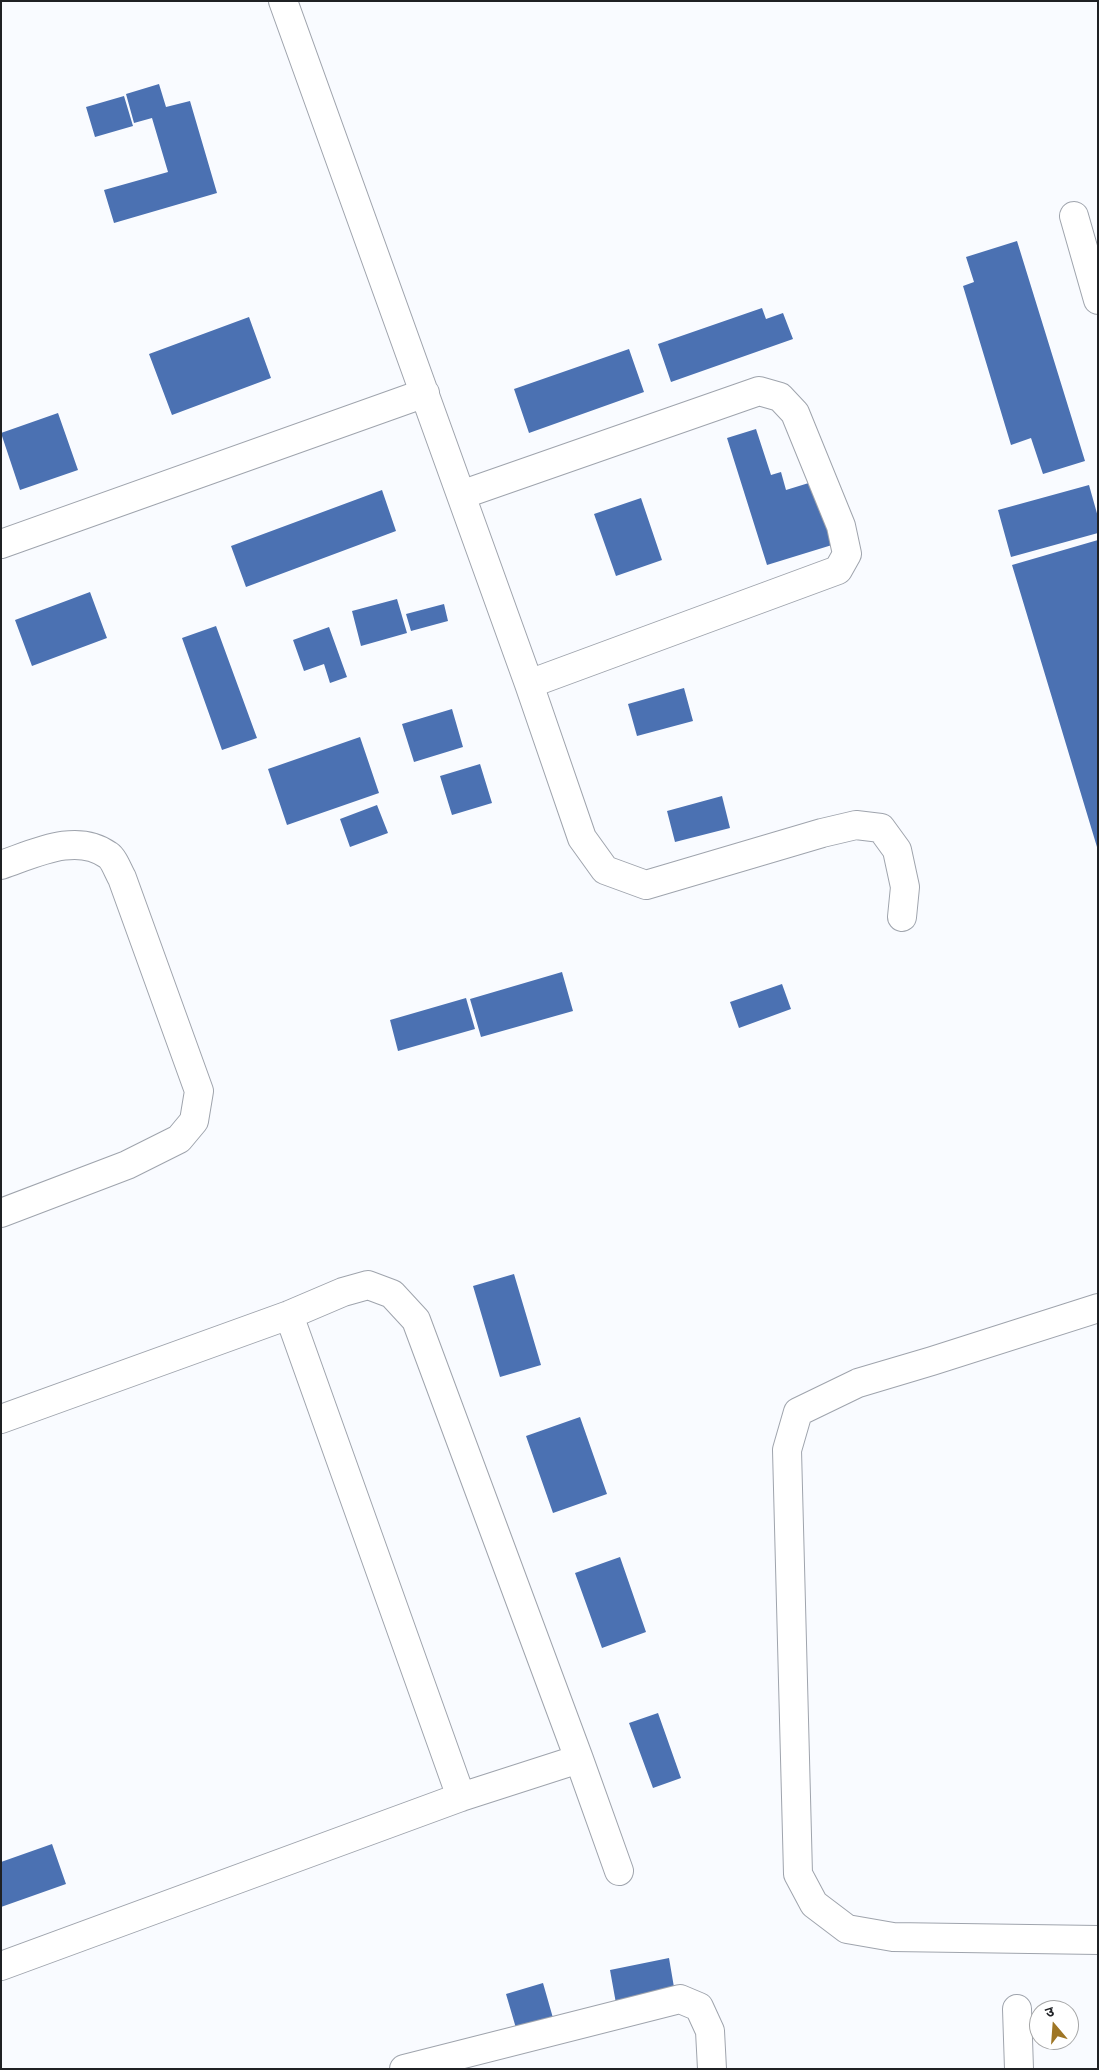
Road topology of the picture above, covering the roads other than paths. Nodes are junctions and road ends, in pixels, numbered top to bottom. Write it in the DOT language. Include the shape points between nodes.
graph roads {
  1 [pos="283,1"];
  2 [pos="1074,216"];
  3 [pos="1098,300"];
  4 [pos="425,393"];
  5 [pos="461,495"];
  6 [pos="1,544"];
  7 [pos="530,684"];
  8 [pos="1,865"];
  9 [pos="902,917"];
  10 [pos="1,1214"];
  11 [pos="1098,1308"];
  12 [pos="289,1315"];
  13 [pos="1,1419"];
  14 [pos="579,1759"];
  15 [pos="461,1797"];
  16 [pos="618,1871"];
  17 [pos="1098,1940"];
  18 [pos="1,1966"];
  19 [pos="1018,2008"];
  20 [pos="404,2069"];
  21 [pos="712,2069"];
  22 [pos="1018,2069"];
  1 -- 4 [label="street"];
  2 -- 3 [label="street"];
  4 -- 5 [label="street"];
  4 -- 6 [label="street"];
  5 -- 7 [label="street"];
  5 -- 7 [label="street" via="759,391 780,397 795,413 841,526 847,554 838,570"];
  7 -- 9 [label="street" via="582,838 605,870 646,885 822,833 856,825 881,828 897,850 905,887"];
  8 -- 10 [label="street" via="62,845 89,846 110,855 122,878 199,1091 194,1121 180,1139 127,1165"];
  11 -- 17 [label="street" via="858,1383 798,1412 787,1450 798,1874 814,1904 847,1930 893,1938"];
  12 -- 13 [label="street"];
  12 -- 14 [label="street" via="368,1285 392,1294 416,1320"];
  12 -- 15 [label="street"];
  14 -- 15 [label="street"];
  14 -- 16 [label="street"];
  15 -- 18 [label="street"];
  19 -- 22 [label="street"];
  20 -- 21 [label="street" via="680,1999 699,2007 710,2031"];
}
